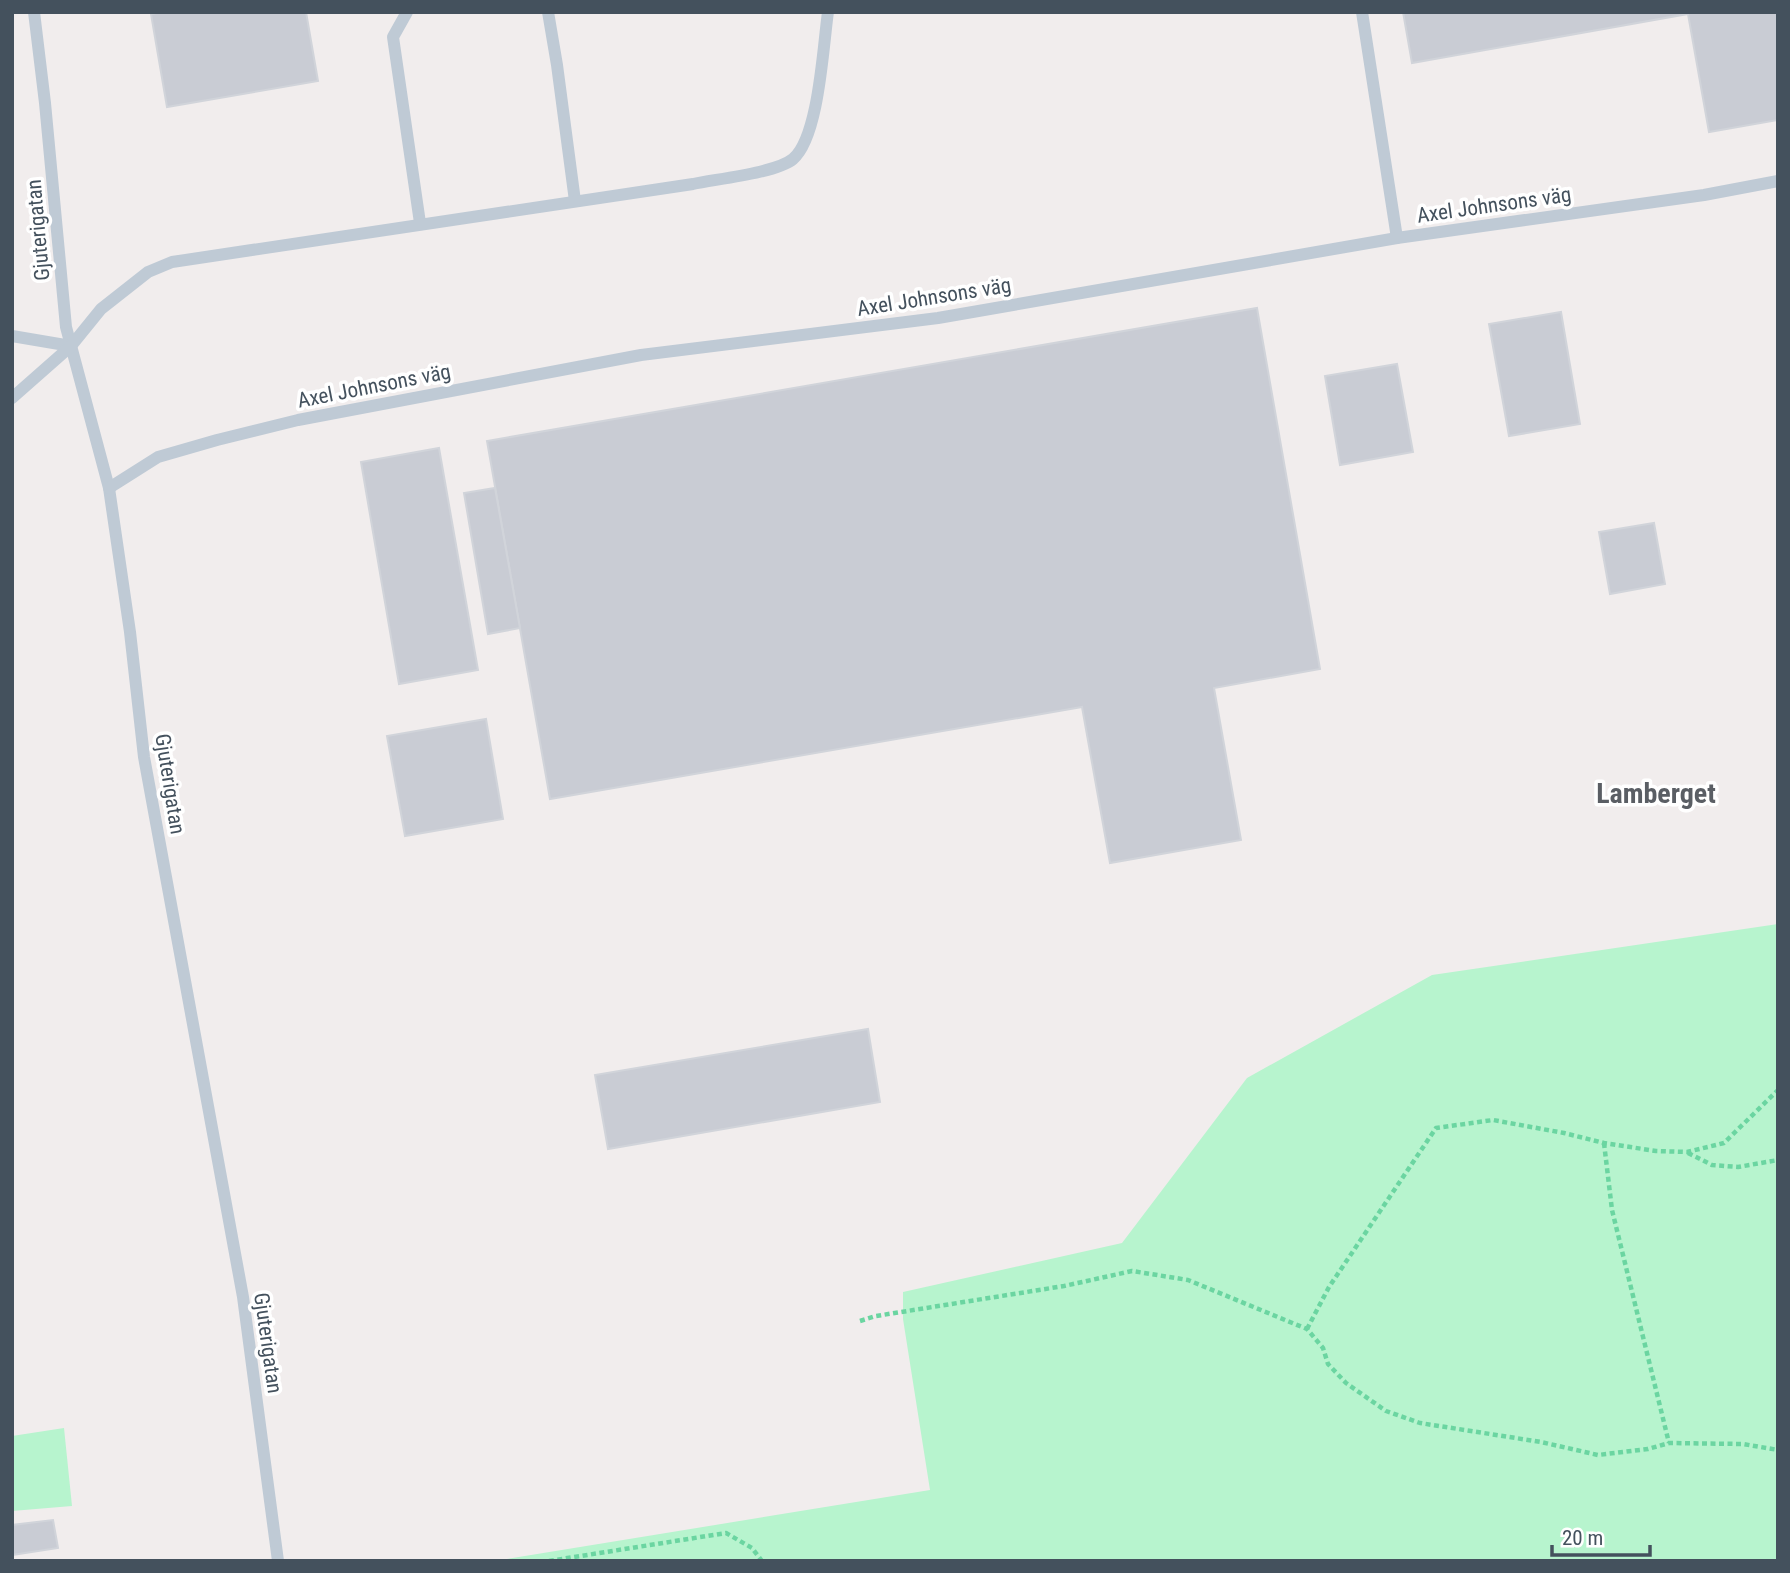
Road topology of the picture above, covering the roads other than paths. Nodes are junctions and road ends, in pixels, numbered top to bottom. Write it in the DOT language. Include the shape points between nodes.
graph roads {
  1 [pos="34,12"];
  2 [pos="407,12"];
  3 [pos="548,12"];
  4 [pos="828,12"];
  5 [pos="1362,12"];
  6 [pos="1778,181"];
  7 [pos="575,201"];
  8 [pos="420,223"];
  9 [pos="1397,238"];
  10 [pos="12,336"];
  11 [pos="71,346"];
  12 [pos="12,398"];
  13 [pos="108,488"];
  14 [pos="278,1561"];
  1 -- 11 [label="lane, Gjuterigatan"];
  2 -- 8 [label="lane" via="393,37"];
  3 -- 7 [label="lane"];
  4 -- 7 [label="lane" via="814,114 805,142 793,159 765,170"];
  5 -- 9 [label="lane"];
  6 -- 9 [label="lane, Axel Johnsons väg"];
  7 -- 8 [label="lane"];
  8 -- 11 [label="lane" via="172,262 122,290"];
  9 -- 13 [label="lane, Axel Johnsons väg" via="938,318 641,355 299,420 158,457"];
  10 -- 11 [label="lane"];
  11 -- 12 [label="lane"];
  11 -- 13 [label="lane, Gjuterigatan"];
  13 -- 14 [label="lane, Gjuterigatan" via="144,757 243,1297"];
}
